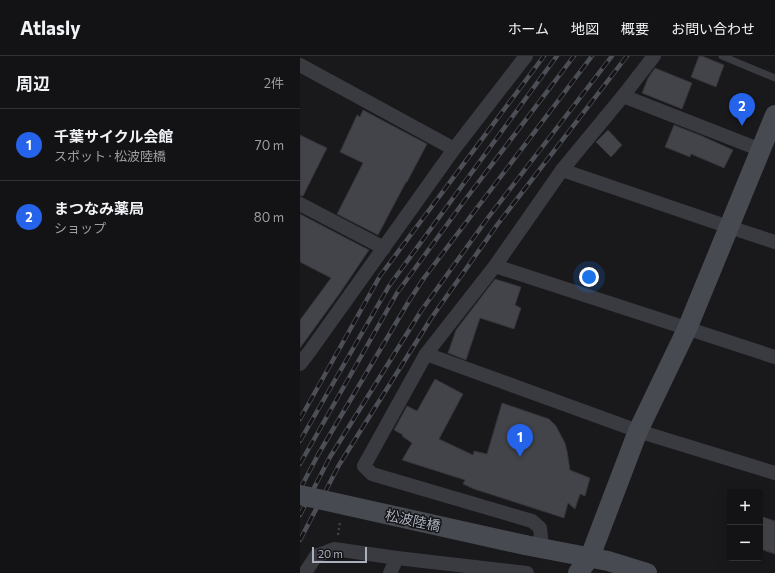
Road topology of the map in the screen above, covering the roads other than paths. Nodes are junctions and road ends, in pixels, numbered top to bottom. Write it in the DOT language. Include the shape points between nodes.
graph roads {
  1 [pos="526,56"];
  2 [pos="654,56"];
  3 [pos="722,56"];
  4 [pos="300,65"];
  5 [pos="775,78"];
  6 [pos="624,96"];
  7 [pos="775,115"];
  8 [pos="454,149"];
  9 [pos="760,150"];
  10 [pos="562,170"];
  11 [pos="300,204"];
  12 [pos="729,227"];
  13 [pos="775,242"];
  14 [pos="384,248"];
  15 [pos="495,266"];
  16 [pos="687,329"];
  17 [pos="305,349"];
  18 [pos="426,354"];
  19 [pos="775,357"];
  20 [pos="300,364"];
  21 [pos="638,431"];
  22 [pos="775,473"];
  23 [pos="300,495"];
  24 [pos="534,546"];
  25 [pos="590,557"];
  26 [pos="397,558"];
  27 [pos="305,573"];
  28 [pos="390,573"];
  29 [pos="527,573"];
  30 [pos="578,573"];
  31 [pos="647,573"];
  1 -- 8 [label="street"];
  2 -- 6 [label="street"];
  3 -- 5 [label="lane"];
  4 -- 8 [label="street"];
  6 -- 9 [label="street"];
  6 -- 10 [label="street"];
  7 -- 9 [label="street"];
  8 -- 14 [label="street"];
  9 -- 12 [label="street"];
  10 -- 12 [label="street"];
  10 -- 15 [label="street"];
  11 -- 14 [label="street"];
  12 -- 13 [label="street"];
  12 -- 16 [label="street"];
  14 -- 17 [label="street"];
  15 -- 16 [label="street"];
  15 -- 18 [label="street"];
  16 -- 19 [label="street"];
  16 -- 21 [label="street"];
  17 -- 20 [label="street"];
  18 -- 21 [label="street"];
  18 -- 24 [label="street" via="364,466 372,474 532,521 540,528"];
  21 -- 22 [label="street"];
  21 -- 25 [label="street"];
  23 -- 24 [label="street, 松波陸橋, bridge"];
  24 -- 25 [label="street, 松波陸橋"];
  25 -- 30 [label="street"];
  25 -- 31 [label="street, 松波陸橋"];
  26 -- 27 [label="street" via="334,549 316,556"];
  26 -- 28 [label="street"];
  26 -- 29 [label="street"];
}
